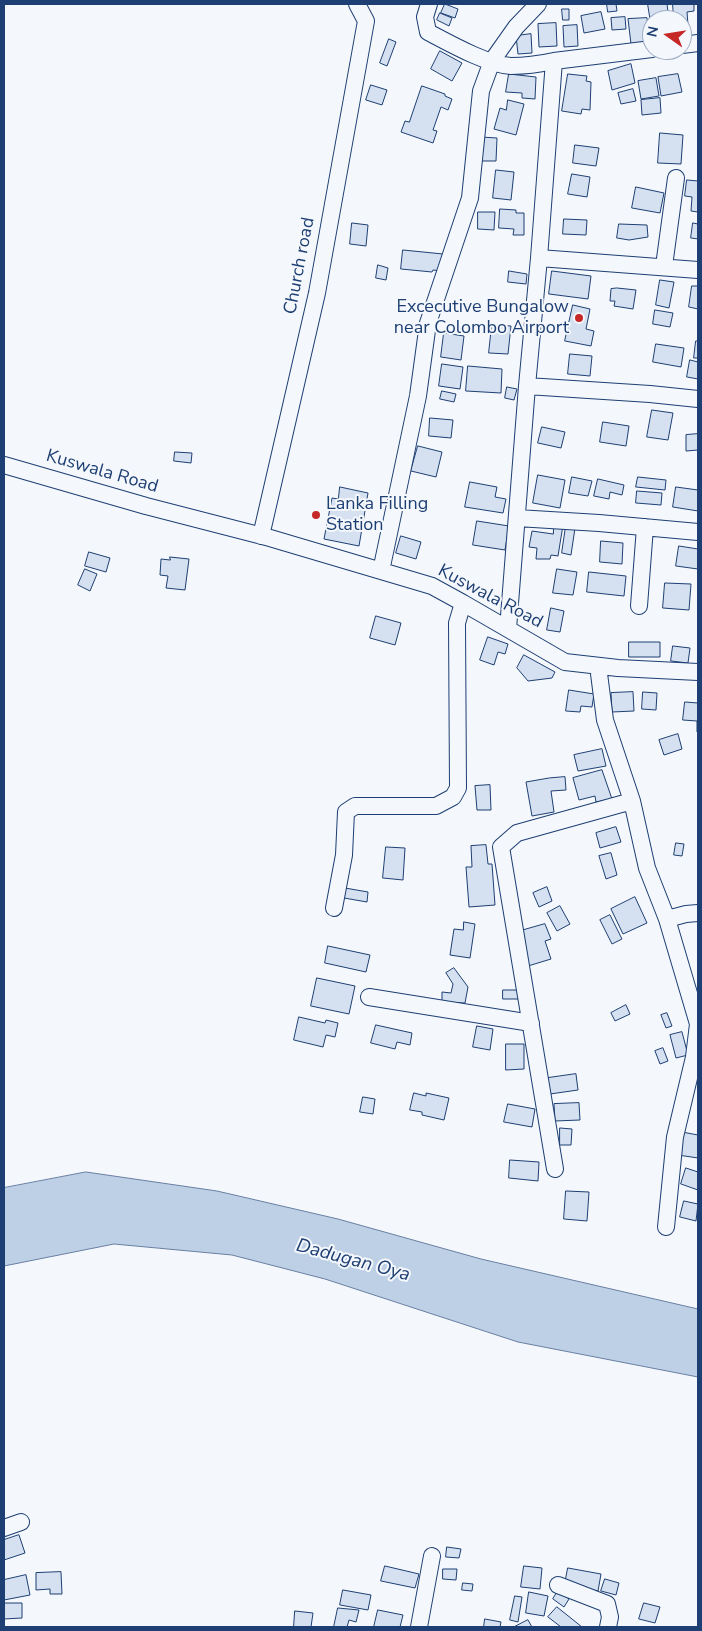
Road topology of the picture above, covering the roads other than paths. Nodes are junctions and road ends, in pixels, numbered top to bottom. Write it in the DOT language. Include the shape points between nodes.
graph roads {
  1 [pos="357,4"];
  2 [pos="428,4"];
  3 [pos="538,4"];
  4 [pos="642,50"];
  5 [pos="492,61"];
  6 [pos="554,61"];
  7 [pos="676,178"];
  8 [pos="539,258"];
  9 [pos="664,266"];
  10 [pos="698,270"];
  11 [pos="527,386"];
  12 [pos="698,399"];
  13 [pos="4,466"];
  14 [pos="517,518"];
  15 [pos="645,527"];
  16 [pos="698,532"];
  17 [pos="261,536"];
  18 [pos="381,572"];
  19 [pos="463,603"];
  20 [pos="639,606"];
  21 [pos="508,629"];
  22 [pos="598,666"];
  23 [pos="698,672"];
  24 [pos="632,801"];
  25 [pos="334,908"];
  26 [pos="698,913"];
  27 [pos="667,919"];
  28 [pos="369,997"];
  29 [pos="531,1024"];
  30 [pos="555,1169"];
  31 [pos="666,1227"];
  32 [pos="21,1522"];
  33 [pos="4,1528"];
  34 [pos="432,1556"];
  35 [pos="558,1585"];
  36 [pos="419,1627"];
  37 [pos="608,1627"];
  1 -- 17 [label="street, Church road" via="366,21 317,293"];
  2 -- 5 [label="street" via="425,17 428,32"];
  3 -- 5 [label="street" via="516,27"];
  4 -- 6 [label="street"];
  5 -- 6 [label="street" via="509,66"];
  5 -- 18 [label="street" via="481,91 470,198 428,323 418,396"];
  6 -- 8 [label="street"];
  7 -- 9 [label="street"];
  8 -- 9 [label="street"];
  8 -- 11 [label="street"];
  9 -- 10 [label="street"];
  11 -- 12 [label="street"];
  11 -- 14 [label="street"];
  13 -- 17 [label="street, Kuswala Road"];
  14 -- 15 [label="street"];
  14 -- 21 [label="street"];
  15 -- 16 [label="street"];
  15 -- 20 [label="street"];
  17 -- 18 [label="street, Kuswala Road"];
  18 -- 19 [label="street, Kuswala Road" via="432,586"];
  19 -- 21 [label="street, Kuswala Road"];
  19 -- 25 [label="street" via="457,623 458,788 453,797 436,806 355,806 346,812 344,855"];
  21 -- 22 [label="street, Kuswala Road" via="566,662"];
  22 -- 23 [label="street, Kuswala Road"];
  22 -- 24 [label="street" via="605,720"];
  24 -- 27 [label="street" via="647,868"];
  24 -- 29 [label="street" via="517,833 501,847"];
  26 -- 27 [label="street"];
  27 -- 31 [label="street" via="698,1024 694,1057 675,1137"];
  28 -- 29 [label="street"];
  29 -- 30 [label="street"];
  32 -- 33 [label="street"];
  34 -- 36 [label="street"];
  35 -- 37 [label="street" via="607,1604"];
}
